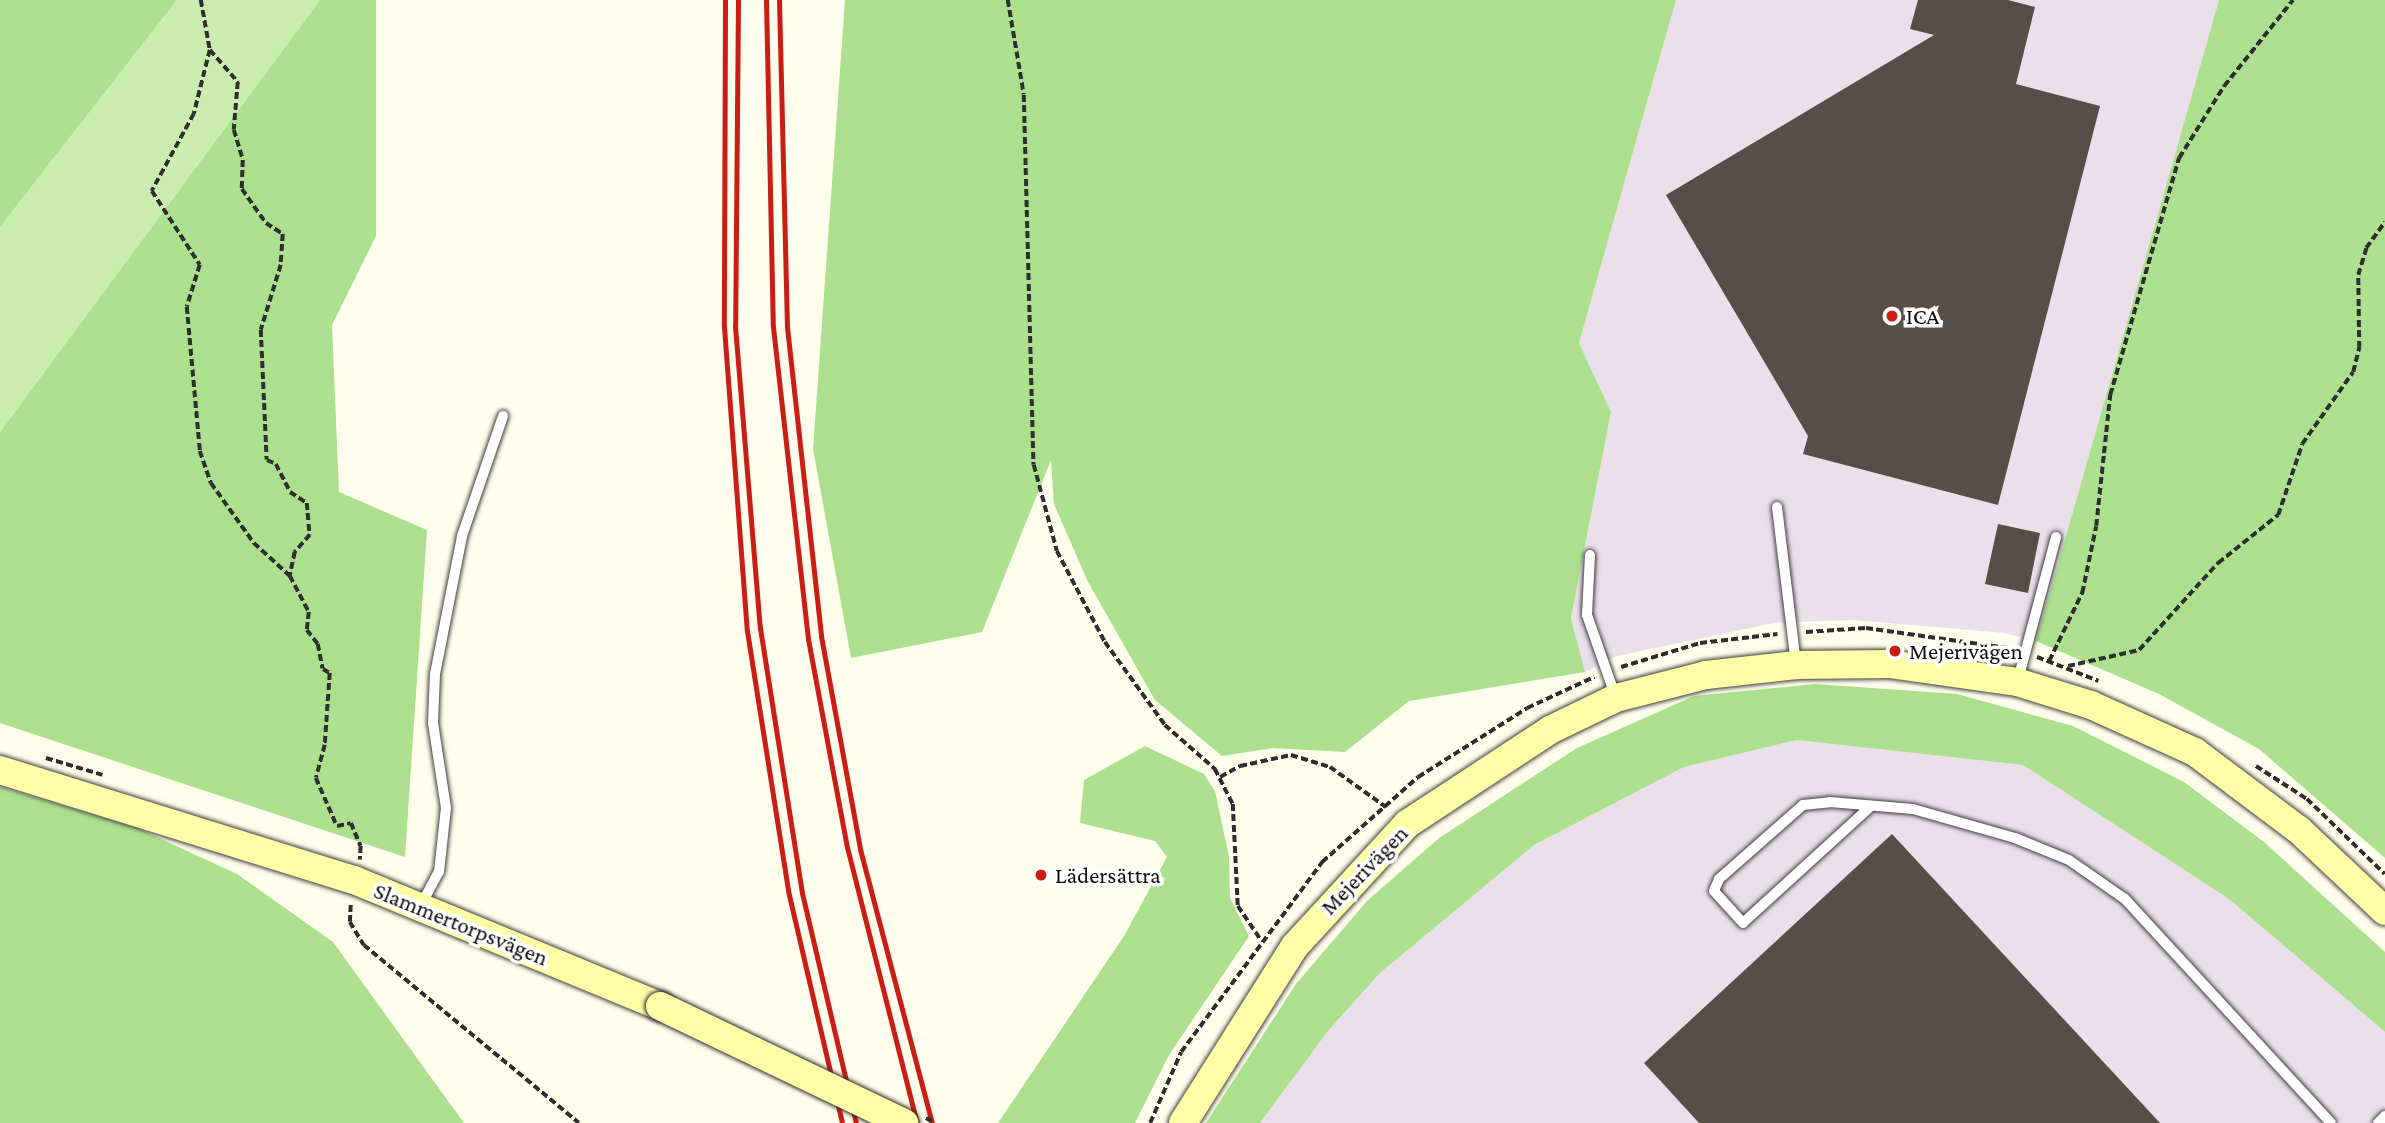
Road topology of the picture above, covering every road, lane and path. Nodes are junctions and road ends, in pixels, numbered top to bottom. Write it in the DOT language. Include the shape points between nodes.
graph roads {
  1 [pos="201,0"];
  2 [pos="1009,0"];
  3 [pos="2293,0"];
  4 [pos="210,50"];
  5 [pos="2385,222"];
  6 [pos="503,416"];
  7 [pos="1777,506"];
  8 [pos="2056,537"];
  9 [pos="1590,555"];
  10 [pos="290,576"];
  11 [pos="1792,633"];
  12 [pos="2025,653"];
  13 [pos="2049,661"];
  14 [pos="1796,665"];
  15 [pos="2066,666"];
  16 [pos="2017,682"];
  17 [pos="2104,683"];
  18 [pos="1611,685"];
  19 [pos="2249,761"];
  20 [pos="0,770"];
  21 [pos="1219,777"];
  22 [pos="1385,806"];
  23 [pos="1871,806"];
  24 [pos="1407,824"];
  25 [pos="357,872"];
  26 [pos="2385,874"];
  27 [pos="420,907"];
  28 [pos="2385,911"];
  29 [pos="1261,940"];
  30 [pos="2385,1116"];
  31 [pos="579,1123"];
  32 [pos="904,1123"];
  33 [pos="1150,1123"];
  34 [pos="1182,1123"];
  35 [pos="2331,1123"];
  36 [pos="2378,1123"];
  1 -- 4 [label="path"];
  2 -- 21 [label="path" via="1024,95 1037,477 1057,551 1105,642 1165,725"];
  3 -- 13 [label="path" via="2224,86 2179,158 2110,394 2096,526 2082,593"];
  4 -- 10 [label="path" via="238,82 234,130 243,160 243,189 266,223 283,234 281,265 261,330 260,373 265,380 267,460 276,464 290,492 307,503 310,535 296,552"];
  4 -- 10 [label="path" via="194,114 152,191 200,265 187,307 200,452 211,483 254,543"];
  5 -- 15 [label="path" via="2365,248 2358,275 2359,348 2353,372 2302,444 2278,515 2218,563 2138,650"];
  6 -- 27 [label="lane" via="462,536 435,674 433,723 446,808 439,872"];
  7 -- 11 [label="lane"];
  8 -- 12 [label="lane"];
  9 -- 18 [label="lane" via="1587,615"];
  10 -- 25 [label="path" via="309,612 307,630 318,644 323,669 330,673 325,745 316,778 333,821 342,827 351,823 361,846"];
  11 -- 12 [label="path" via="1866,628 1994,643"];
  11 -- 14 [label="lane"];
  11 -- 18 [label="path" via="1700,643"];
  12 -- 13 [label="path"];
  12 -- 16 [label="lane"];
  13 -- 15 [label="path"];
  14 -- 16 [label="street, Mejerivägen" via="1889,664"];
  14 -- 18 [label="street, Mejerivägen"];
  15 -- 17 [label="path"];
  16 -- 28 [label="street, Mejerivägen" via="2091,705 2195,752 2300,830"];
  18 -- 22 [label="path" via="1527,708 1418,777"];
  18 -- 24 [label="street, Mejerivägen"];
  19 -- 26 [label="path" via="2307,799"];
  20 -- 25 [label="street, Slammertorpsvägen"];
  21 -- 22 [label="path" via="1240,766 1291,755 1330,767"];
  21 -- 29 [label="path" via="1233,804 1238,905"];
  22 -- 24 [label="path"];
  22 -- 29 [label="path" via="1322,862"];
  23 -- 23 [label="lane" via="1743,923 1714,891 1719,879 1803,805"];
  23 -- 35 [label="lane" via="1913,809 2015,838 2098,876"];
  24 -- 34 [label="street, Mejerivägen" via="1295,946"];
  25 -- 27 [label="street, Slammertorpsvägen"];
  25 -- 31 [label="path" via="350,922 364,946"];
  27 -- 32 [label="street, Slammertorpsvägen, bridge" via="660,1006"];
  29 -- 33 [label="path" via="1181,1052"];
  30 -- 36 [label="lane"];
}
